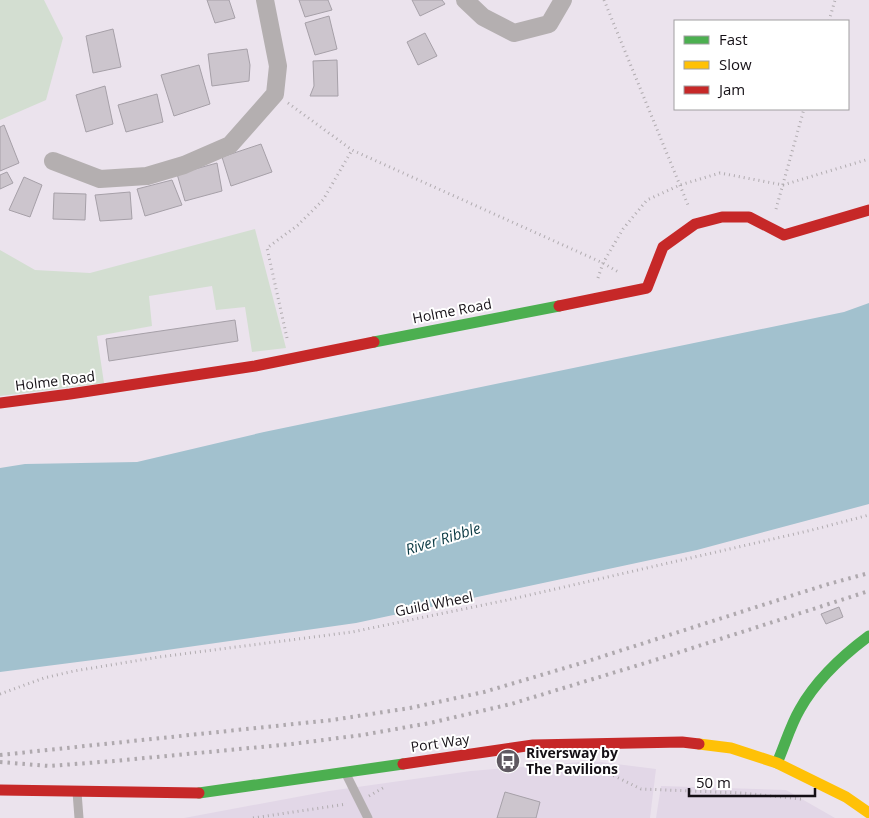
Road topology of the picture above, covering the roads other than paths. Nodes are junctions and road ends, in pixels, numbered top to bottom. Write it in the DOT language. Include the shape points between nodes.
graph roads {
  1 [pos="265,0"];
  2 [pos="464,0"];
  3 [pos="563,0"];
  4 [pos="53,161"];
  5 [pos="869,210"];
  6 [pos="0,403"];
  7 [pos="869,636"];
  8 [pos="777,763"];
  9 [pos="344,771"];
  10 [pos="0,790"];
  11 [pos="77,791"];
  12 [pos="869,814"];
  13 [pos="79,818"];
  14 [pos="368,818"];
  1 -- 4 [label="street" via="278,66 275,94 230,145 184,165 146,176 100,179"];
  2 -- 3 [label="street" via="483,17 514,33 549,24"];
  5 -- 6 [label="street, Holme Road" via="784,235 749,217 722,217 695,224 663,247 647,288 255,366"];
  7 -- 8 [label="street" via="829,670 813,689 799,709"];
  8 -- 9 [label="street, Port Way" via="730,748 682,742 534,744"];
  8 -- 12 [label="street, Port Way" via="846,797"];
  9 -- 11 [label="street, Port Way" via="197,793"];
  9 -- 14 [label="lane"];
  10 -- 11 [label="street, Port Way"];
  11 -- 13 [label="lane"];
}
